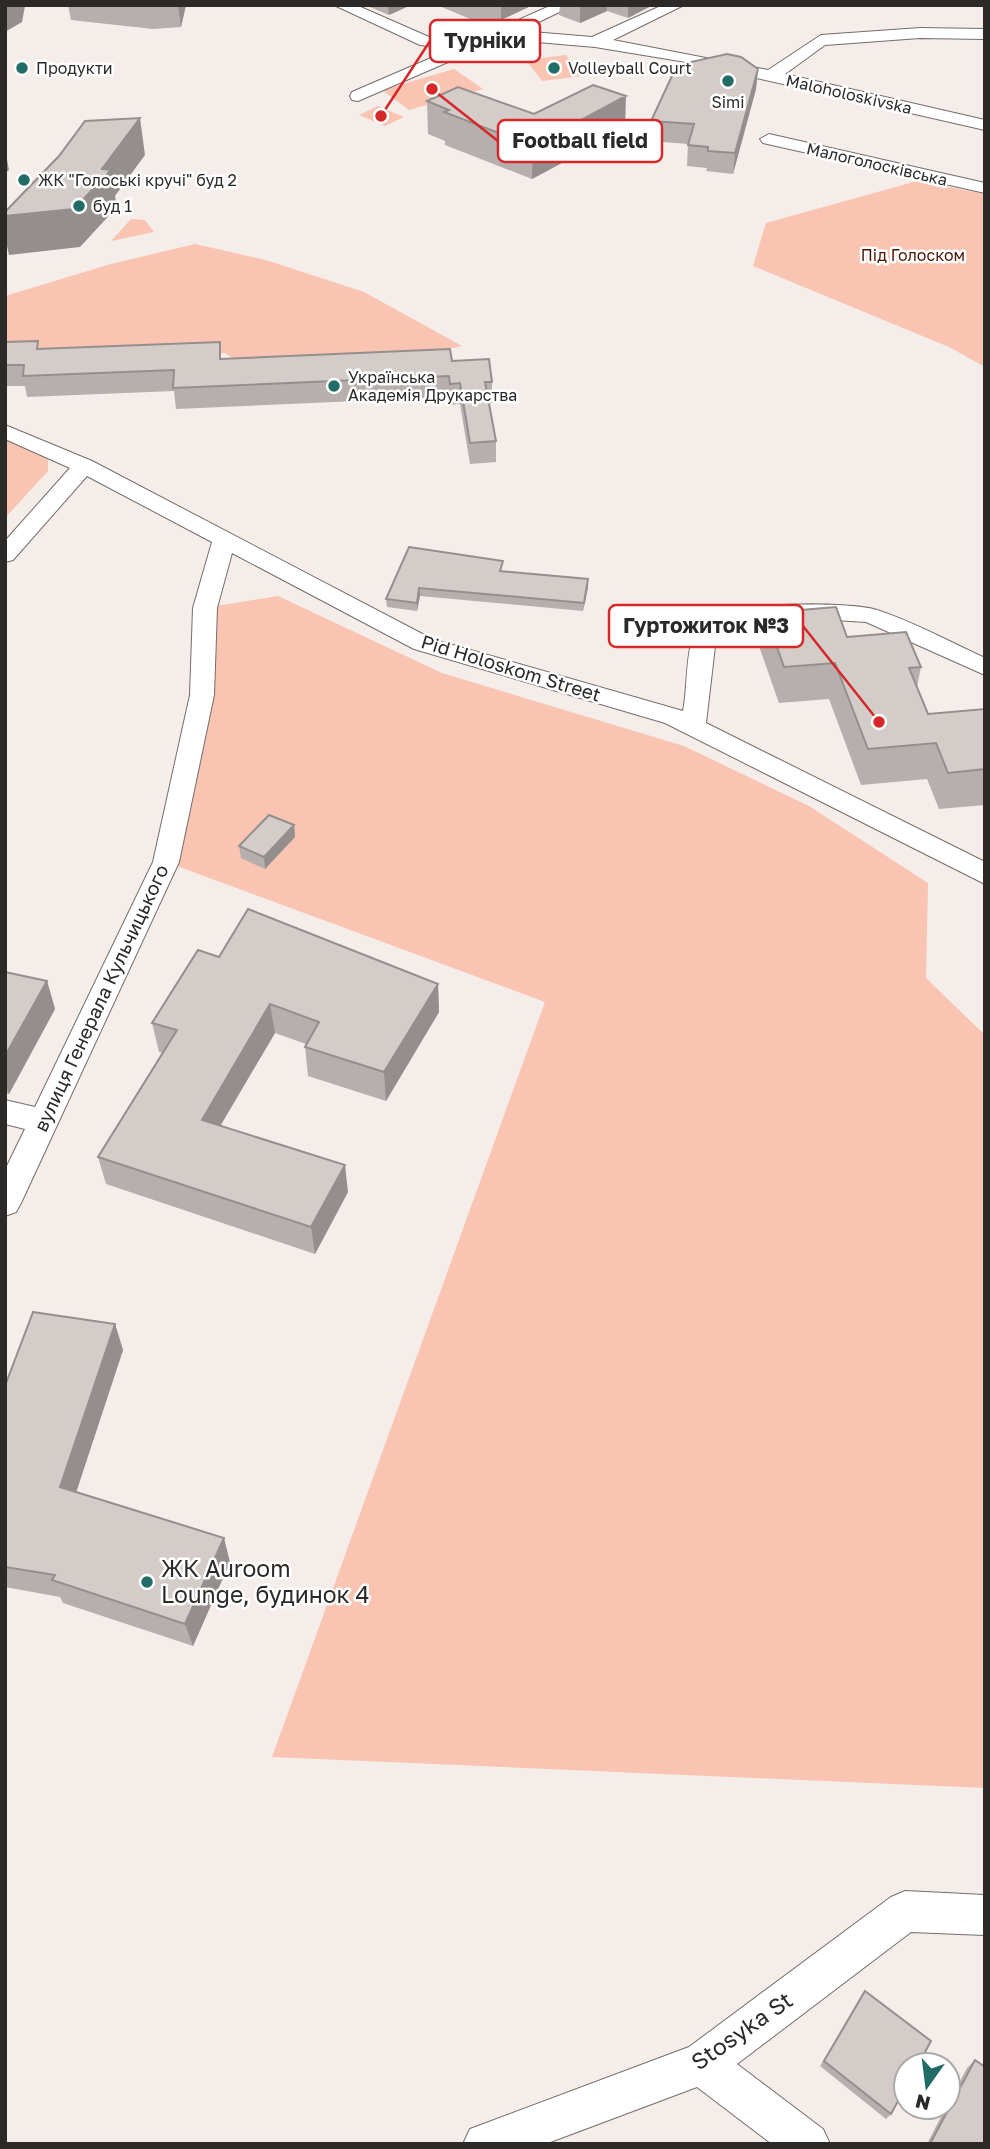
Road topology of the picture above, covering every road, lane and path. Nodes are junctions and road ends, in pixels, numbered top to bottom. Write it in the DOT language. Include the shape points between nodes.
graph roads {
  1 [pos="342,5"];
  2 [pos="566,5"];
  3 [pos="676,5"];
  4 [pos="985,34"];
  5 [pos="503,35"];
  6 [pos="597,41"];
  7 [pos="472,46"];
  8 [pos="771,76"];
  9 [pos="358,96"];
  10 [pos="985,125"];
  11 [pos="769,139"];
  12 [pos="985,188"];
  13 [pos="5,431"];
  14 [pos="84,466"];
  15 [pos="224,541"];
  16 [pos="5,555"];
  17 [pos="985,667"];
  18 [pos="693,725"];
  19 [pos="985,874"];
  20 [pos="5,1112"];
  21 [pos="44,1121"];
  22 [pos="5,1203"];
  23 [pos="985,1915"];
  24 [pos="702,2064"];
  25 [pos="485,2144"];
  26 [pos="808,2144"];
  1 -- 7 [label="street" via="426,42"];
  2 -- 5 [label="street"];
  3 -- 6 [label="street"];
  4 -- 8 [label="street, Maloholoskivska" via="821,40"];
  5 -- 6 [label="street"];
  5 -- 7 [label="street"];
  6 -- 8 [label="street"];
  7 -- 9 [label="street"];
  8 -- 10 [label="street, Maloholoskivska"];
  11 -- 12 [label="street, Малоголосківська"];
  13 -- 14 [label="street, Pid Holoskom Street"];
  14 -- 15 [label="street, Pid Holoskom Street"];
  14 -- 16 [label="street"];
  15 -- 18 [label="street, Pid Holoskom Street" via="423,644"];
  15 -- 21 [label="street, вулиця Генерала Кульчицького" via="205,608 202,695 166,862"];
  17 -- 18 [label="street" via="870,615 803,611 723,618 704,638"];
  18 -- 19 [label="street, Pid Holoskom Street"];
  20 -- 21 [label="street"];
  21 -- 22 [label="street, вулиця Генерала Кульчицького"];
  23 -- 24 [label="street, Stosyka St" via="905,1911"];
  24 -- 25 [label="street, Stosyka St"];
  24 -- 26 [label="street"];
}
